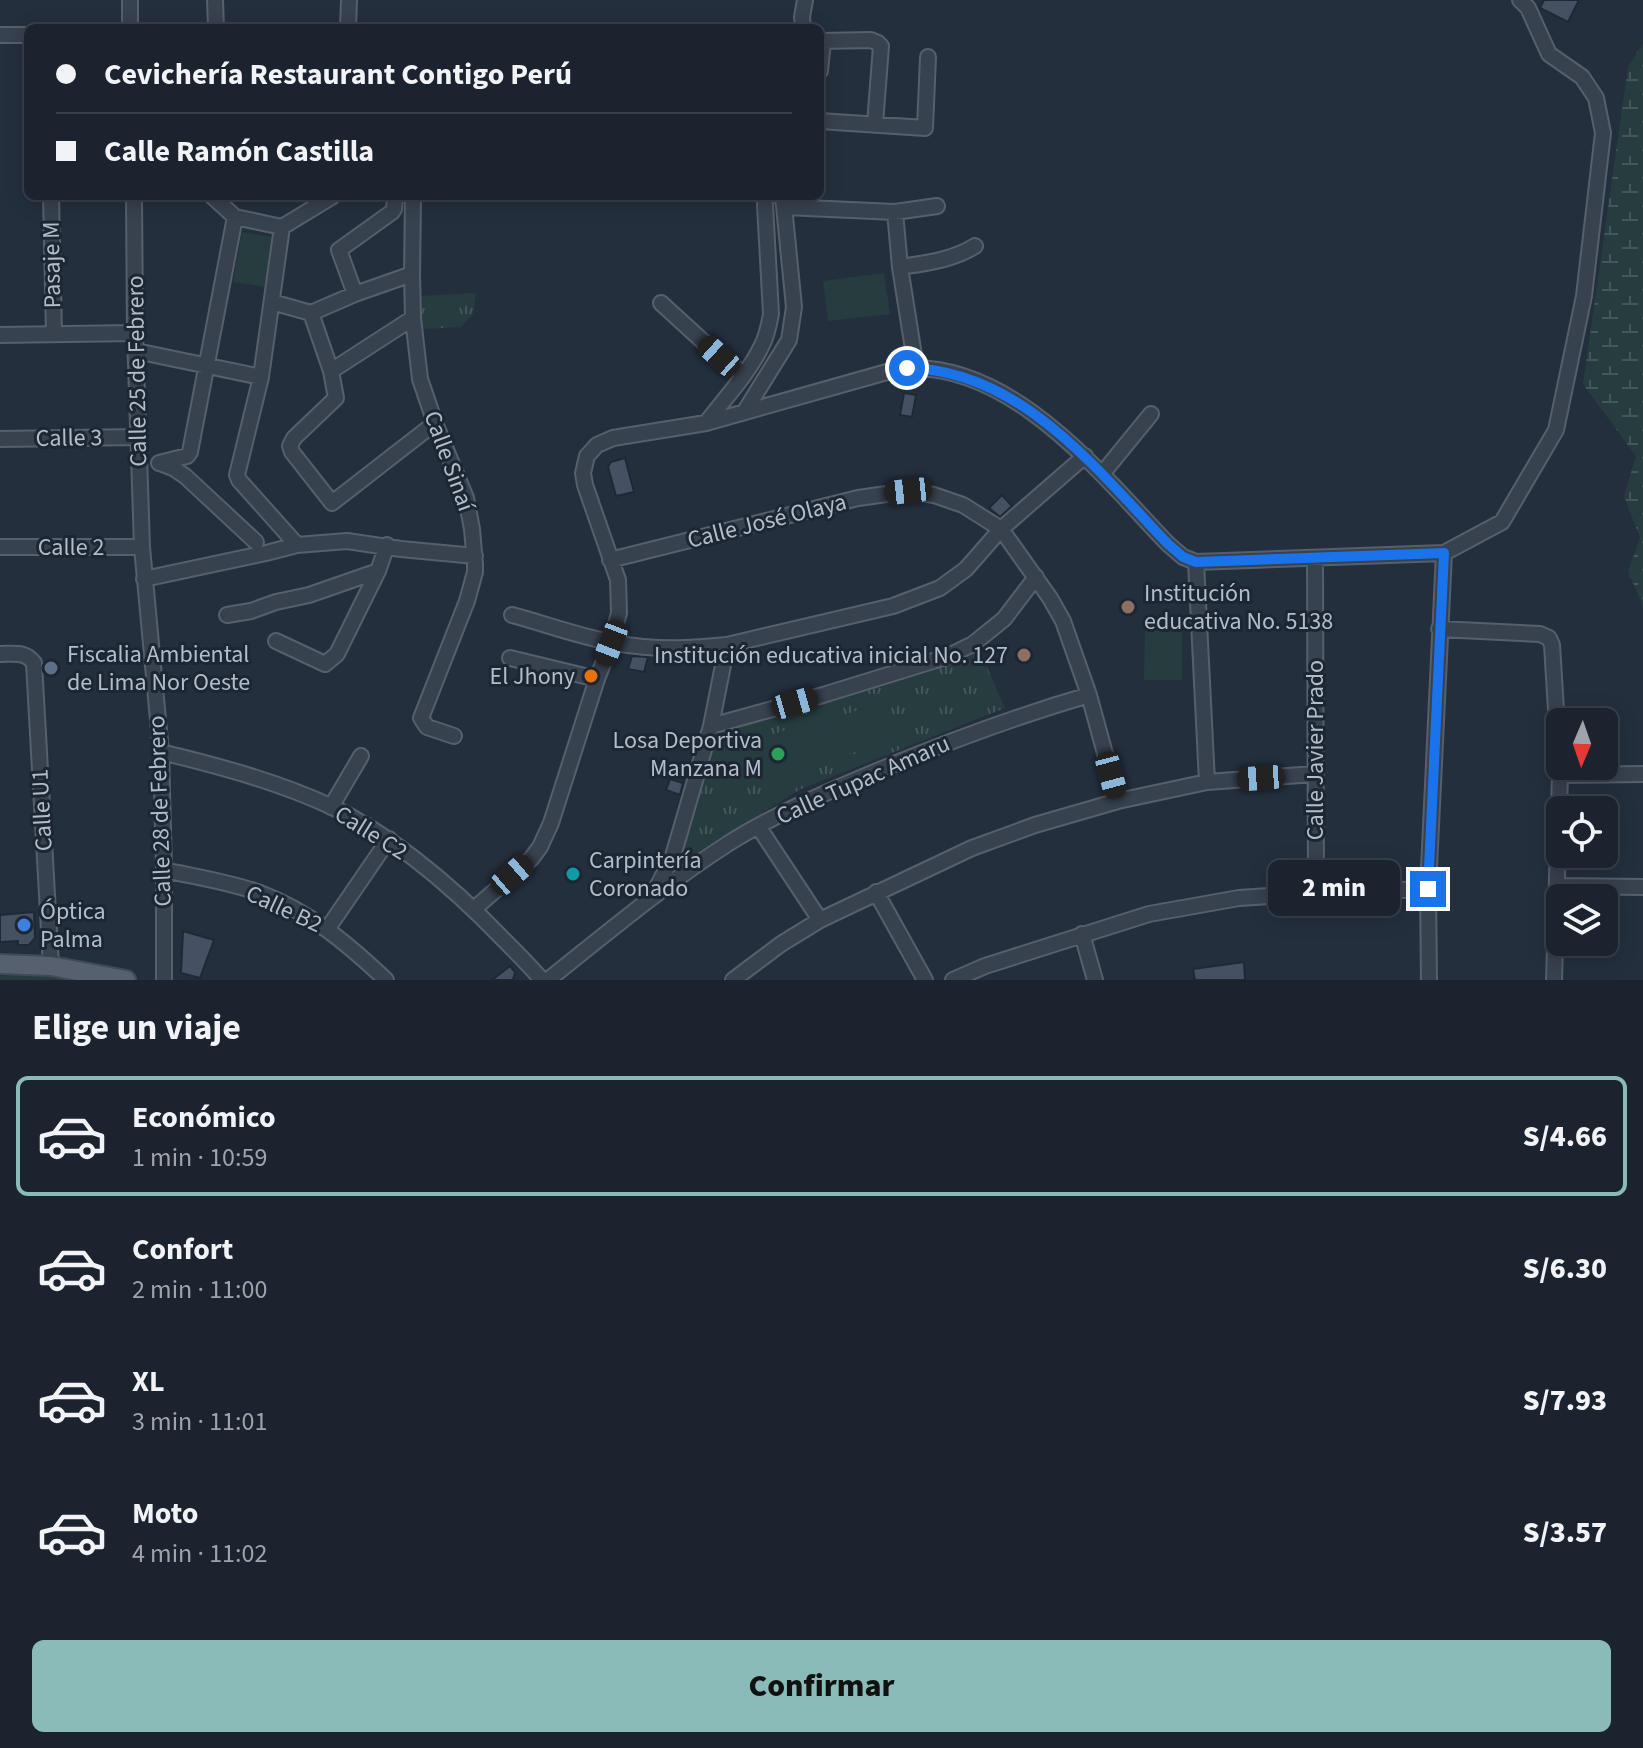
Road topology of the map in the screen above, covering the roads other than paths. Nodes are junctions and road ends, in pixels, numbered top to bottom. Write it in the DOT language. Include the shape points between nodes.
graph roads {
  1 [pos="130,0"];
  2 [pos="215,0"];
  3 [pos="349,0"];
  4 [pos="805,0"];
  5 [pos="1520,0"];
  6 [pos="130,24"];
  7 [pos="216,24"];
  8 [pos="348,24"];
  9 [pos="802,24"];
  10 [pos="0,35"];
  11 [pos="24,35"];
  12 [pos="824,41"];
  13 [pos="928,57"];
  14 [pos="824,121"];
  15 [pos="875,124"];
  16 [pos="51,200"];
  17 [pos="134,200"];
  18 [pos="216,200"];
  19 [pos="326,200"];
  20 [pos="395,200"];
  21 [pos="413,200"];
  22 [pos="766,200"];
  23 [pos="784,201"];
  24 [pos="937,206"];
  25 [pos="895,212"];
  26 [pos="235,217"];
  27 [pos="282,227"];
  28 [pos="975,246"];
  29 [pos="900,267"];
  30 [pos="412,274"];
  31 [pos="355,294"];
  32 [pos="272,302"];
  33 [pos="661,303"];
  34 [pos="311,313"];
  35 [pos="413,318"];
  36 [pos="135,333"];
  37 [pos="54,334"];
  38 [pos="0,335"];
  39 [pos="136,351"];
  40 [pos="207,365"];
  41 [pos="916,368"];
  42 [pos="331,371"];
  43 [pos="744,374"];
  44 [pos="261,377"];
  45 [pos="745,411"];
  46 [pos="1151,414"];
  47 [pos="435,423"];
  48 [pos="706,423"];
  49 [pos="139,437"];
  50 [pos="0,439"];
  51 [pos="1085,456"];
  52 [pos="139,463"];
  53 [pos="159,463"];
  54 [pos="1102,474"];
  55 [pos="1001,529"];
  56 [pos="256,542"];
  57 [pos="297,545"];
  58 [pos="387,545"];
  59 [pos="0,547"];
  60 [pos="142,547"];
  61 [pos="1444,553"];
  62 [pos="475,556"];
  63 [pos="1315,559"];
  64 [pos="610,560"];
  65 [pos="1196,562"];
  66 [pos="378,571"];
  67 [pos="1036,577"];
  68 [pos="144,579"];
  69 [pos="227,615"];
  70 [pos="512,615"];
  71 [pos="1439,629"];
  72 [pos="276,641"];
  73 [pos="611,643"];
  74 [pos="727,645"];
  75 [pos="0,654"];
  76 [pos="510,658"];
  77 [pos="597,679"];
  78 [pos="1089,695"];
  79 [pos="1556,708"];
  80 [pos="711,726"];
  81 [pos="454,736"];
  82 [pos="161,752"];
  83 [pos="361,756"];
  84 [pos="1315,774"];
  85 [pos="1618,774"];
  86 [pos="1643,774"];
  87 [pos="1560,780"];
  88 [pos="1207,782"];
  89 [pos="1118,801"];
  90 [pos="331,807"];
  91 [pos="758,826"];
  92 [pos="389,839"];
  93 [pos="164,870"];
  94 [pos="1557,884"];
  95 [pos="1618,887"];
  96 [pos="1643,887"];
  97 [pos="1428,889"];
  98 [pos="876,892"];
  99 [pos="1316,893"];
  100 [pos="652,897"];
  101 [pos="474,909"];
  102 [pos="820,920"];
  103 [pos="328,928"];
  104 [pos="1082,934"];
  105 [pos="1555,956"];
  106 [pos="0,964"];
  107 [pos="51,966"];
  108 [pos="540,979"];
  109 [pos="126,980"];
  110 [pos="164,980"];
  111 [pos="386,980"];
  112 [pos="733,980"];
  113 [pos="925,980"];
  114 [pos="953,980"];
  115 [pos="1095,980"];
  116 [pos="1429,980"];
  117 [pos="1554,980"];
  1 -- 6 [label="street"];
  2 -- 7 [label="street"];
  3 -- 8 [label="street"];
  4 -- 9 [label="street"];
  5 -- 61 [label="street" via="1549,54 1582,77 1596,98 1603,133 1586,281 1556,430 1502,522"];
  10 -- 11 [label="street"];
  12 -- 15 [label="street" via="871,40 881,46"];
  13 -- 15 [label="street" via="925,128"];
  14 -- 15 [label="street"];
  16 -- 37 [label="street, Pasaje M"];
  17 -- 36 [label="street, Calle 25 de Febrero"];
  18 -- 26 [label="street"];
  19 -- 27 [label="street"];
  20 -- 31 [label="street" via="392,212 339,250"];
  21 -- 30 [label="street, Calle Sinaí"];
  22 -- 43 [label="street" via="771,314 762,346"];
  23 -- 25 [label="street"];
  23 -- 45 [label="street" via="794,307 789,340"];
  24 -- 25 [label="street"];
  25 -- 29 [label="street"];
  26 -- 27 [label="street"];
  26 -- 40 [label="street"];
  27 -- 32 [label="street"];
  28 -- 29 [label="street"];
  29 -- 41 [label="street"];
  30 -- 31 [label="street"];
  30 -- 35 [label="street, Calle Sinaí"];
  31 -- 34 [label="street"];
  32 -- 34 [label="street"];
  32 -- 44 [label="street"];
  33 -- 43 [label="street"];
  34 -- 42 [label="street"];
  35 -- 42 [label="street"];
  35 -- 47 [label="street, Calle Sinaí" via="420,379"];
  36 -- 37 [label="street"];
  36 -- 39 [label="street, Calle 25 de Febrero"];
  37 -- 38 [label="street"];
  39 -- 40 [label="street"];
  39 -- 49 [label="street, Calle 25 de Febrero"];
  40 -- 44 [label="street"];
  40 -- 53 [label="street" via="190,452"];
  41 -- 45 [label="street" via="882,372"];
  41 -- 51 [label="street" via="959,375 994,389 1043,420"];
  42 -- 47 [label="street" via="336,398 290,446 332,503"];
  43 -- 48 [label="street"];
  44 -- 57 [label="street" via="238,477"];
  45 -- 48 [label="street"];
  46 -- 54 [label="street"];
  47 -- 62 [label="street, Calle Sinaí" via="466,498"];
  48 -- 64 [label="street" via="613,438 587,456 585,485"];
  49 -- 50 [label="street, Calle 3"];
  49 -- 52 [label="street, Calle 25 de Febrero"];
  51 -- 54 [label="street"];
  51 -- 55 [label="street"];
  52 -- 53 [label="street"];
  52 -- 60 [label="street, Calle 25 de Febrero"];
  53 -- 56 [label="street" via="185,476"];
  54 -- 65 [label="street" via="1168,544"];
  55 -- 64 [label="street, Calle José Olaya" via="963,505 908,491 858,498"];
  55 -- 67 [label="street, Calle José Olaya"];
  55 -- 74 [label="street" via="966,569 919,597"];
  57 -- 58 [label="street"];
  57 -- 68 [label="street"];
  58 -- 62 [label="street"];
  58 -- 66 [label="street"];
  59 -- 60 [label="street, Calle 2"];
  60 -- 68 [label="street, Calle 28 de Febrero"];
  61 -- 63 [label="street"];
  61 -- 71 [label="street"];
  62 -- 81 [label="street, Calle Sinaí" via="467,601 421,718 427,727"];
  63 -- 65 [label="street"];
  63 -- 84 [label="street, Calle Javier Prado"];
  64 -- 73 [label="street" via="620,602"];
  65 -- 88 [label="street"];
  66 -- 69 [label="street"];
  66 -- 72 [label="street" via="337,654 325,664"];
  67 -- 78 [label="street, Calle José Olaya" via="1063,621"];
  67 -- 80 [label="street" via="1004,619 946,657"];
  68 -- 82 [label="street, Calle 28 de Febrero"];
  70 -- 73 [label="street"];
  71 -- 79 [label="street" via="1549,638"];
  71 -- 97 [label="street"];
  73 -- 74 [label="street"];
  73 -- 77 [label="street"];
  74 -- 80 [label="street"];
  75 -- 107 [label="street, Calle U1" via="29,656 34,663"];
  76 -- 77 [label="street"];
  77 -- 101 [label="street" via="540,847"];
  78 -- 89 [label="street, Calle José Olaya"];
  78 -- 91 [label="street, Calle Tupac Amaru" via="954,739"];
  80 -- 100 [label="street" via="673,856"];
  82 -- 90 [label="street, Calle C2" via="256,777"];
  82 -- 93 [label="street, Calle 28 de Febrero"];
  83 -- 90 [label="street"];
  84 -- 88 [label="street"];
  84 -- 99 [label="street, Calle Javier Prado"];
  85 -- 86 [label="street"];
  87 -- 94 [label="street"];
  88 -- 89 [label="street"];
  89 -- 98 [label="street" via="972,848"];
  90 -- 92 [label="street, Calle C2"];
  91 -- 100 [label="street, Calle Tupac Amaru"];
  91 -- 102 [label="street"];
  92 -- 101 [label="street, Calle C2"];
  92 -- 103 [label="street"];
  93 -- 103 [label="street, Calle B2" via="261,893"];
  93 -- 110 [label="street, Calle 28 de Febrero"];
  95 -- 96 [label="street"];
  97 -- 99 [label="street"];
  97 -- 116 [label="street"];
  98 -- 102 [label="street"];
  98 -- 113 [label="street"];
  99 -- 104 [label="street" via="1239,898"];
  100 -- 108 [label="street, Calle Tupac Amaru"];
  101 -- 108 [label="street, Calle C2"];
  102 -- 112 [label="street"];
  103 -- 111 [label="street, Calle B2"];
  104 -- 114 [label="street"];
  104 -- 115 [label="street"];
  105 -- 117 [label="street"];
  106 -- 107 [label="main road"];
  107 -- 109 [label="main road"];
}
